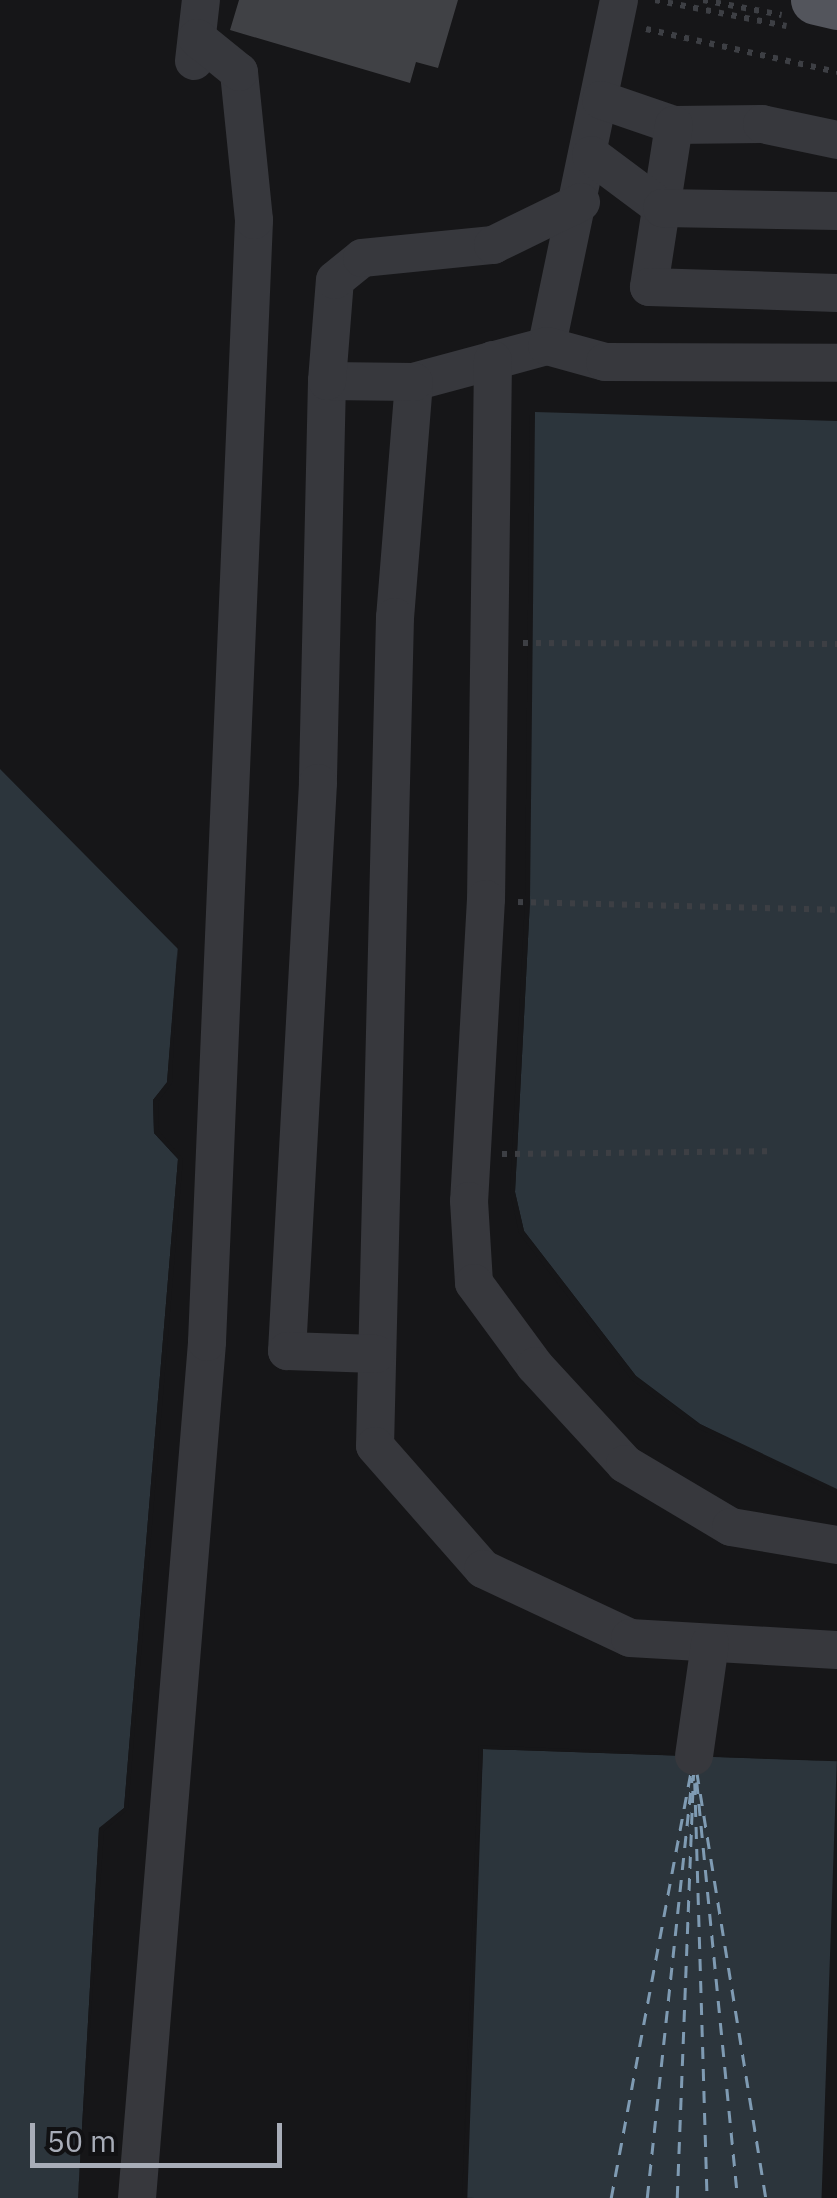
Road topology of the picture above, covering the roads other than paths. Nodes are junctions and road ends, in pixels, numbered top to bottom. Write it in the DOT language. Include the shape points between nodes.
graph roads {
  1 [pos="201,0"];
  2 [pos="617,11"];
  3 [pos="601,100"];
  4 [pos="674,125"];
  5 [pos="837,140"];
  6 [pos="592,155"];
  7 [pos="581,202"];
  8 [pos="662,208"];
  9 [pos="837,211"];
  10 [pos="837,292"];
  11 [pos="548,346"];
  12 [pos="493,360"];
  13 [pos="837,363"];
  14 [pos="326,381"];
  15 [pos="414,382"];
  16 [pos="376,1354"];
  17 [pos="837,1545"];
  18 [pos="710,1643"];
  19 [pos="837,1650"];
  20 [pos="694,1756"];
  21 [pos="137,2198"];
  1 -- 21 [label="street" via="195,53 239,72 254,220 206,1342"];
  2 -- 3 [label="street"];
  3 -- 4 [label="street"];
  3 -- 6 [label="street"];
  4 -- 5 [label="street" via="762,124"];
  4 -- 8 [label="street"];
  6 -- 7 [label="street"];
  6 -- 8 [label="street"];
  7 -- 11 [label="street"];
  7 -- 14 [label="street" via="493,246 362,258 335,280"];
  8 -- 9 [label="street"];
  8 -- 10 [label="street" via="649,287"];
  11 -- 12 [label="street"];
  11 -- 13 [label="street" via="604,362"];
  12 -- 15 [label="street"];
  12 -- 17 [label="street" via="486,900 469,1201 474,1282 535,1366 625,1464 731,1528"];
  14 -- 15 [label="street"];
  14 -- 16 [label="street" via="318,783 287,1350"];
  15 -- 16 [label="street" via="395,617"];
  16 -- 18 [label="street" via="374,1446 482,1569 630,1638"];
  18 -- 19 [label="street"];
  18 -- 20 [label="street"];
}
